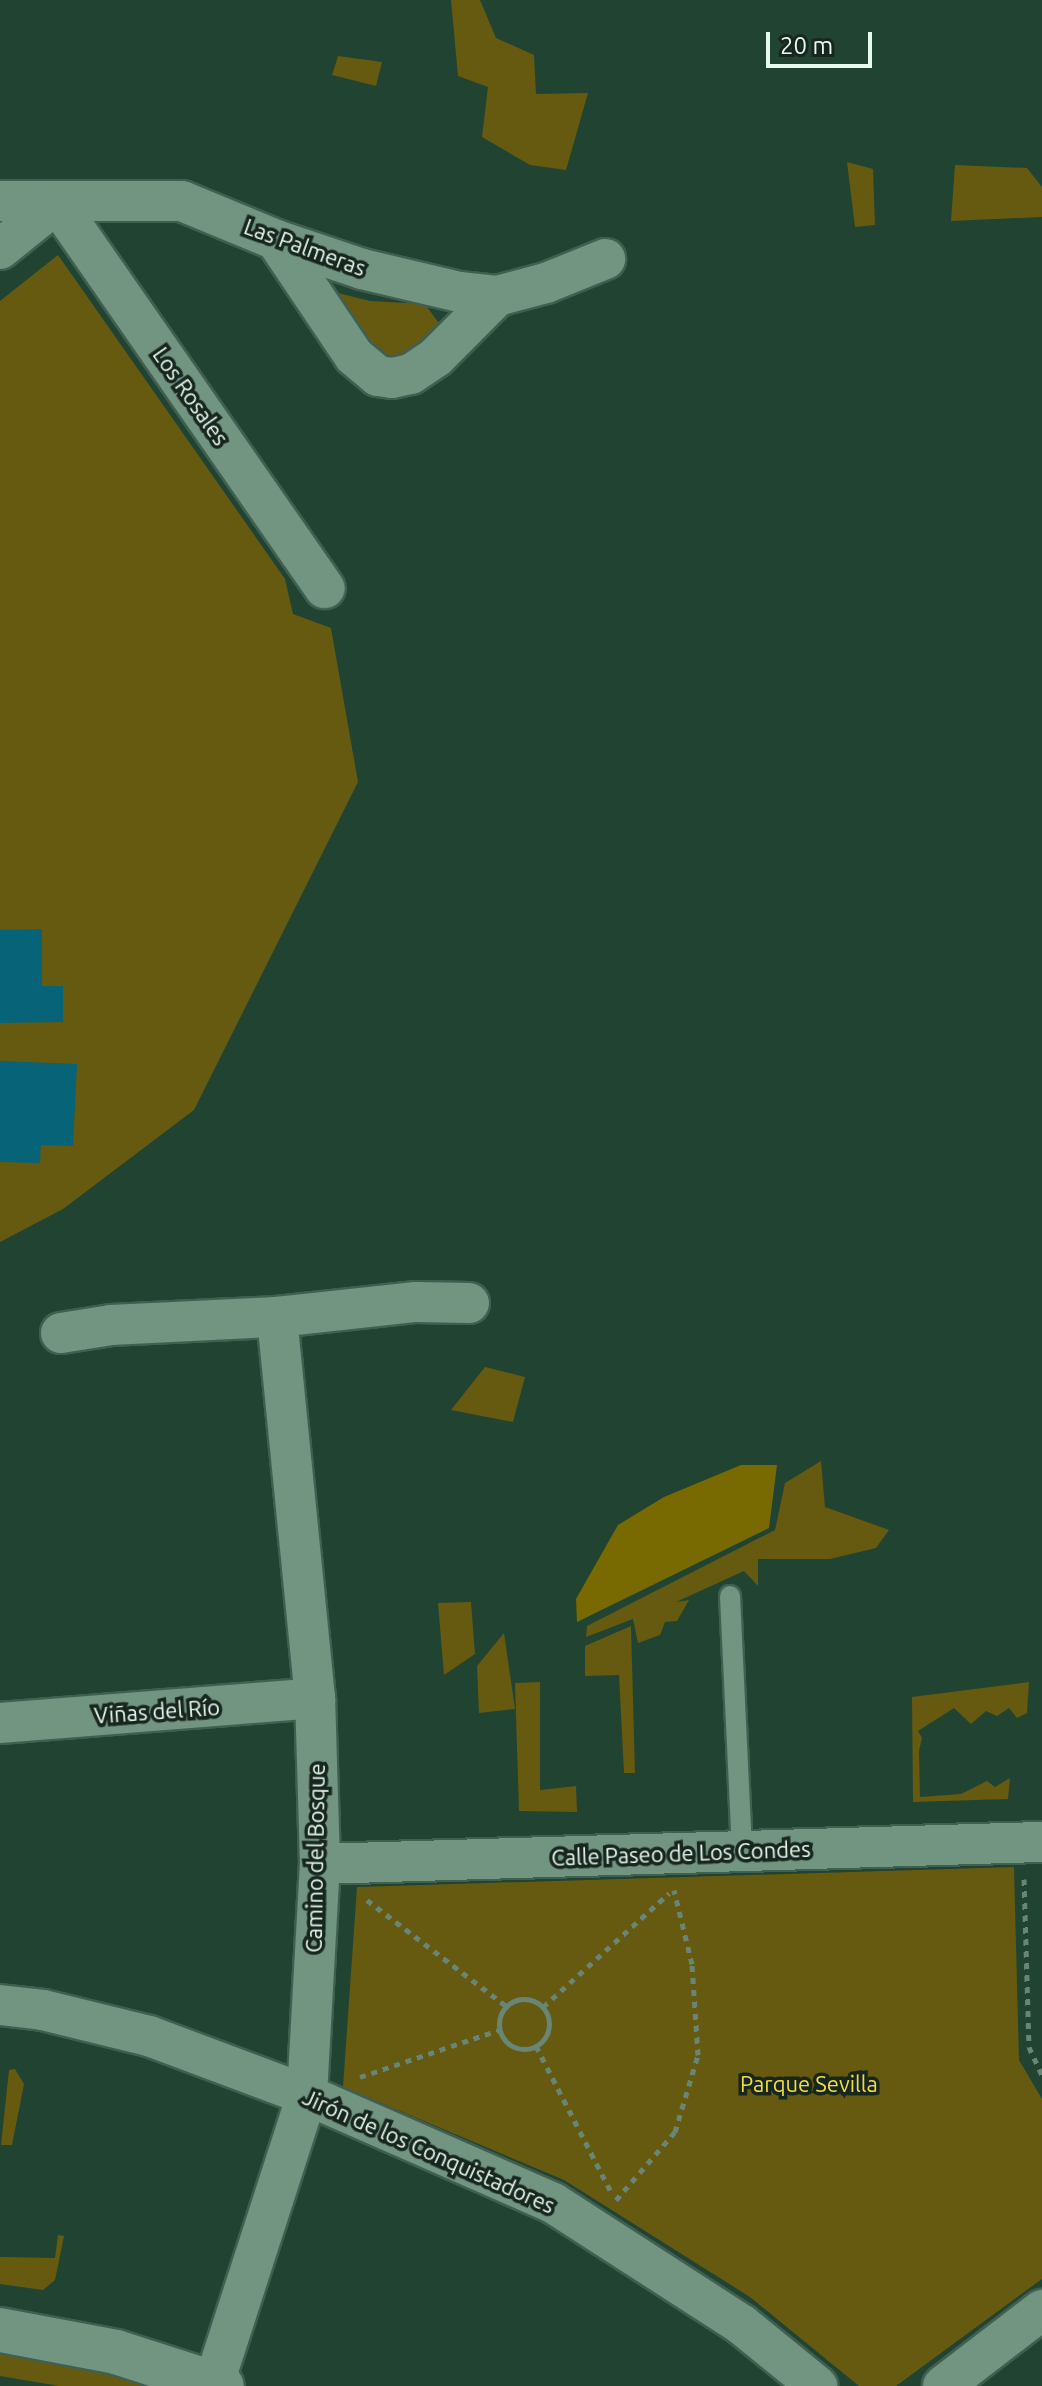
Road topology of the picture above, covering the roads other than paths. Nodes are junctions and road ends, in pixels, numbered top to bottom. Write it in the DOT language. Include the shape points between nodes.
graph roads {
  1 [pos="0,201"];
  2 [pos="57,203"];
  3 [pos="276,240"];
  4 [pos="0,249"];
  5 [pos="605,259"];
  6 [pos="497,296"];
  7 [pos="325,588"];
  8 [pos="469,1303"];
  9 [pos="277,1317"];
  10 [pos="61,1333"];
  11 [pos="730,1596"];
  12 [pos="315,1698"];
  13 [pos="0,1723"];
  14 [pos="1033,1842"];
  15 [pos="725,1852"];
  16 [pos="320,1864"];
  17 [pos="0,2005"];
  18 [pos="307,2095"];
  19 [pos="1042,2310"];
  20 [pos="0,2330"];
  21 [pos="216,2385"];
  22 [pos="817,2386"];
  23 [pos="943,2386"];
  1 -- 2 [label="street, Las Palmeras"];
  2 -- 3 [label="street, Las Palmeras" via="182,201"];
  2 -- 4 [label="street"];
  2 -- 7 [label="street, Los Rosales"];
  3 -- 6 [label="street, Las Palmeras" via="402,280"];
  3 -- 6 [label="street" via="354,356 378,376 411,374 436,357"];
  5 -- 6 [label="street, Las Palmeras"];
  8 -- 9 [label="street" via="416,1302"];
  9 -- 10 [label="street" via="111,1325"];
  9 -- 12 [label="street, Camino del Bosque"];
  11 -- 15 [label="lane"];
  12 -- 13 [label="street, Viñas del Río"];
  12 -- 16 [label="street, Camino del Bosque"];
  14 -- 15 [label="street, Calle Paseo de Los Condes"];
  15 -- 16 [label="street, Calle Paseo de Los Condes"];
  16 -- 18 [label="street, Camino del Bosque"];
  17 -- 18 [label="street, Jirón de los Conquistadores" via="149,2036"];
  18 -- 21 [label="street, Camino del Bosque"];
  18 -- 22 [label="street, Jirón de los Conquistadores" via="553,2203 742,2325"];
  19 -- 23 [label="street"];
  20 -- 21 [label="street" via="116,2352"];
}
